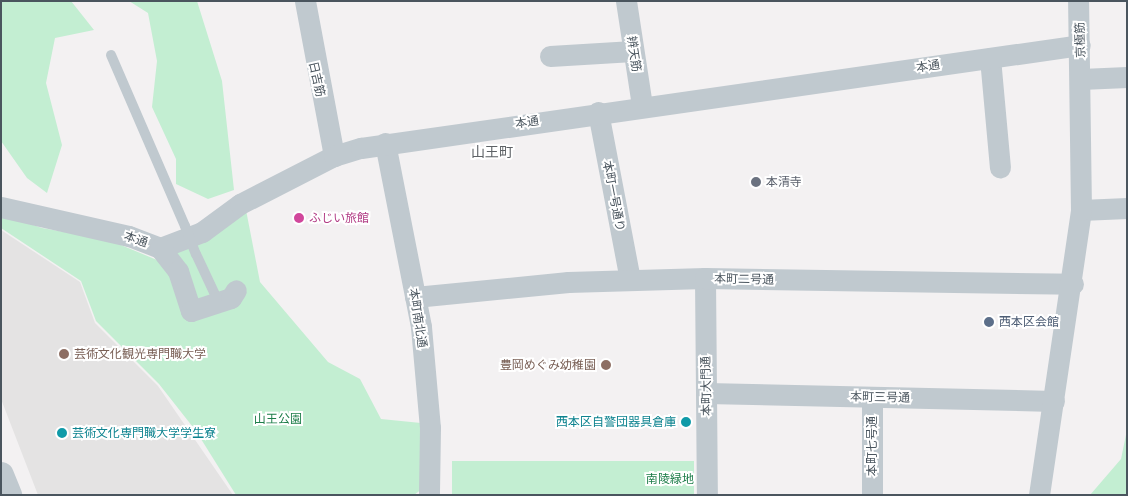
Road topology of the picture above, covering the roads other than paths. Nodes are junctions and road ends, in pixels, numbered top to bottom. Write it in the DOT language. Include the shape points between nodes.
graph roads {
  1 [pos="305,1"];
  2 [pos="626,1"];
  3 [pos="1078,1"];
  4 [pos="1080,45"];
  5 [pos="633,51"];
  6 [pos="112,55"];
  7 [pos="550,56"];
  8 [pos="990,58"];
  9 [pos="1127,77"];
  10 [pos="1081,79"];
  11 [pos="642,106"];
  12 [pos="598,112"];
  13 [pos="385,143"];
  14 [pos="334,156"];
  15 [pos="1000,168"];
  16 [pos="1,207"];
  17 [pos="1127,208"];
  18 [pos="1081,210"];
  19 [pos="160,248"];
  20 [pos="705,278"];
  21 [pos="630,280"];
  22 [pos="1073,284"];
  23 [pos="236,290"];
  24 [pos="416,296"];
  25 [pos="219,304"];
  26 [pos="706,393"];
  27 [pos="872,397"];
  28 [pos="1054,401"];
  29 [pos="1,475"];
  30 [pos="9,495"];
  31 [pos="429,495"];
  32 [pos="707,495"];
  33 [pos="872,495"];
  34 [pos="1040,495"];
  1 -- 14 [label="street, 日吉筋" via="311,52"];
  2 -- 5 [label="street, 辨天筋"];
  3 -- 4 [label="street, 京極筋"];
  4 -- 8 [label="street, 本通"];
  4 -- 10 [label="street, 京極筋"];
  5 -- 7 [label="street"];
  5 -- 11 [label="street, 辨天筋"];
  6 -- 25 [label="lane, bridge"];
  8 -- 11 [label="street, 本通"];
  8 -- 15 [label="street"];
  9 -- 10 [label="street"];
  10 -- 18 [label="street, 京極筋"];
  11 -- 12 [label="street, 本通"];
  12 -- 13 [label="street, 本通"];
  12 -- 21 [label="street, 本町一号通り"];
  13 -- 14 [label="street, 本通"];
  13 -- 24 [label="street, 本町南北通"];
  14 -- 19 [label="street, 本通" via="240,204 202,232"];
  16 -- 19 [label="street, 本通" via="129,236"];
  17 -- 18 [label="street"];
  18 -- 22 [label="street, 京極筋"];
  19 -- 25 [label="street" via="178,271 191,310"];
  20 -- 21 [label="street, 本町二号通"];
  20 -- 22 [label="street, 本町二号通"];
  20 -- 26 [label="street, 本町大門通"];
  21 -- 24 [label="street, 本町二号通"];
  22 -- 28 [label="street, 京極筋"];
  23 -- 25 [label="street"];
  24 -- 31 [label="street, 本町南北通" via="428,394"];
  26 -- 27 [label="street, 本町三号通"];
  26 -- 32 [label="street, 本町大門通"];
  27 -- 28 [label="street, 本町三号通"];
  27 -- 33 [label="street, 本町七号通"];
  28 -- 34 [label="street, 京極筋"];
  29 -- 30 [label="street"];
}
